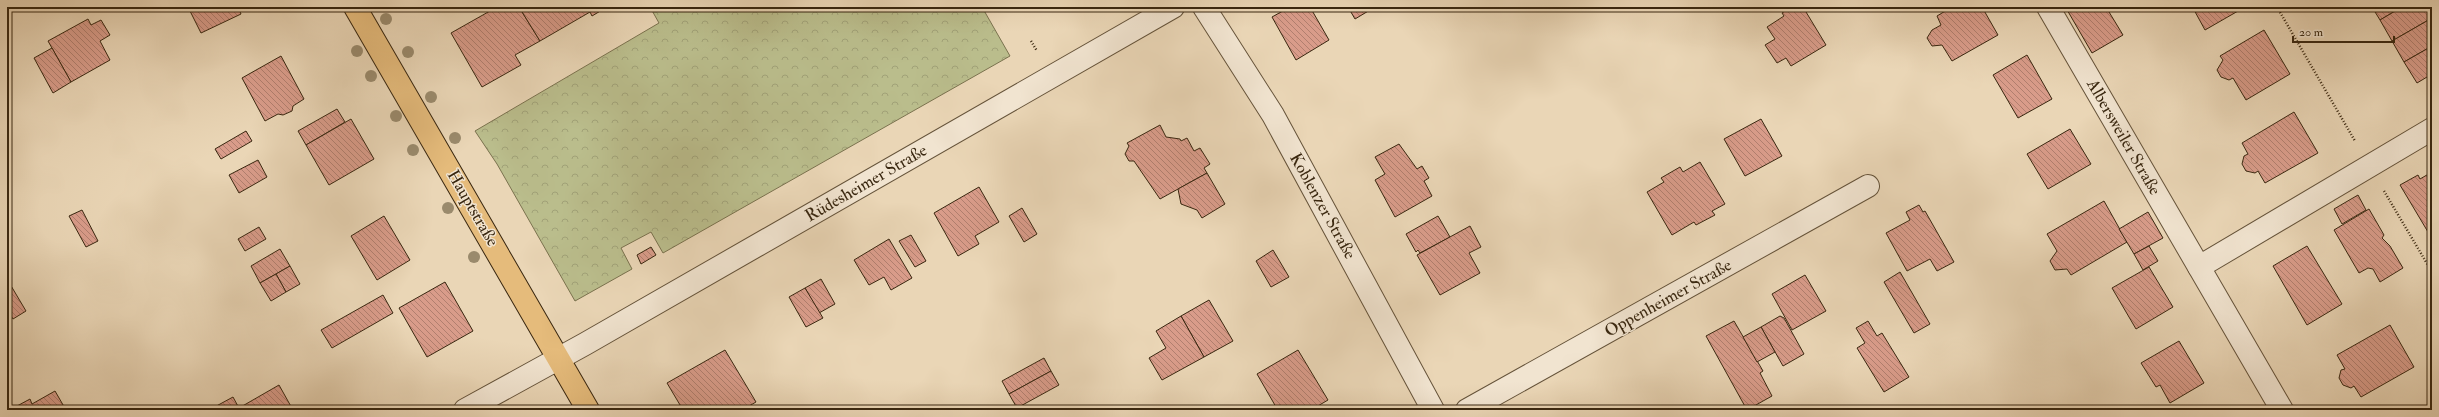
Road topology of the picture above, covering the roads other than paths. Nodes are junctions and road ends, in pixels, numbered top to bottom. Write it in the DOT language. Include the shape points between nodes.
graph roads {
  1 [pos="355,7"];
  2 [pos="1173,7"];
  3 [pos="1204,7"];
  4 [pos="2048,7"];
  5 [pos="2432,129"];
  6 [pos="1868,186"];
  7 [pos="2199,267"];
  8 [pos="558,358"];
  9 [pos="465,410"];
  10 [pos="588,410"];
  11 [pos="1433,410"];
  12 [pos="1467,410"];
  13 [pos="2282,410"];
  1 -- 8 [label="main road, Hauptstraße"];
  2 -- 8 [label="street, Rüdesheimer Straße"];
  3 -- 11 [label="street, Koblenzer Straße" via="1273,115"];
  4 -- 7 [label="street, Albersweiler Straße"];
  5 -- 7 [label="street"];
  6 -- 12 [label="street, Oppenheimer Straße"];
  7 -- 13 [label="street, Albersweiler Straße"];
  8 -- 9 [label="street, Rüdesheimer Straße"];
  8 -- 10 [label="main road, Hauptstraße"];
}
